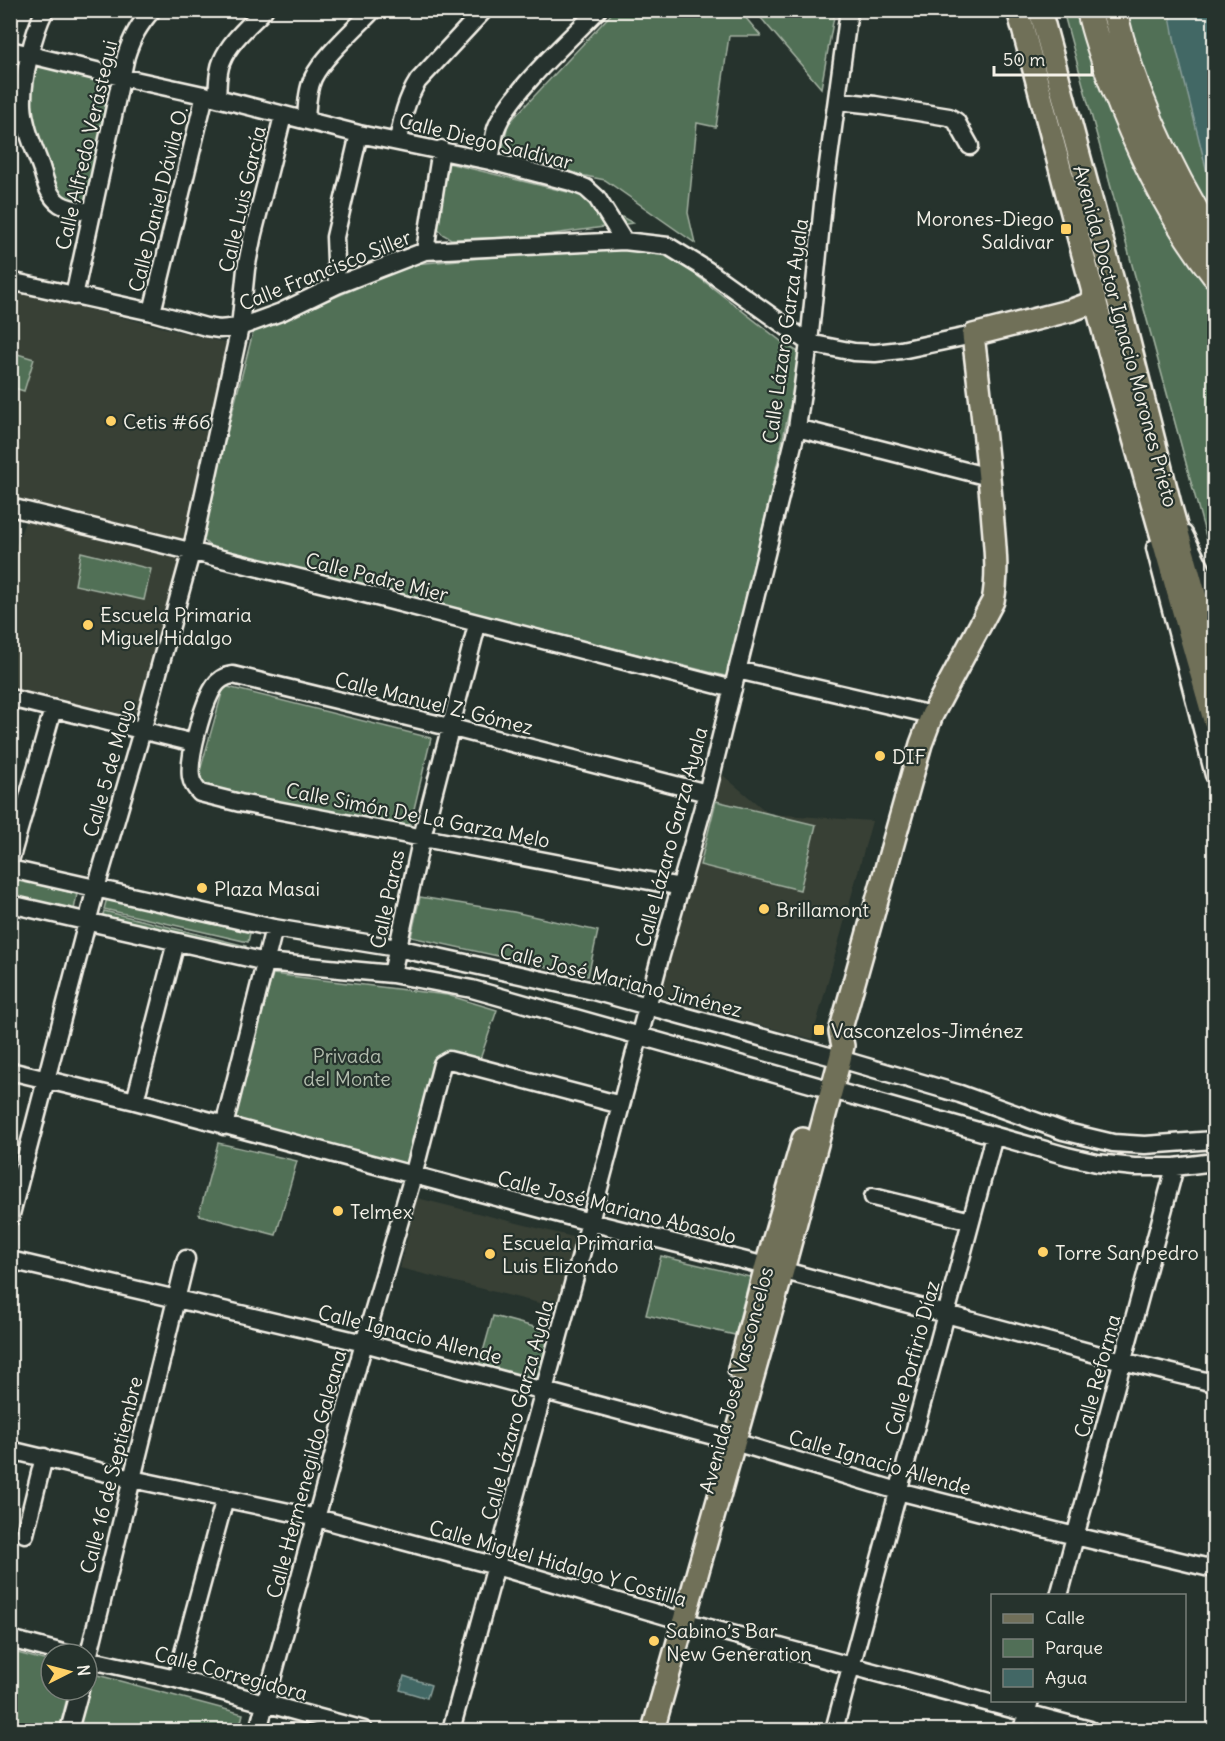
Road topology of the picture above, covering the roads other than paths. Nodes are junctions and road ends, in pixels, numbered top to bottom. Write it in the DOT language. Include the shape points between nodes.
graph roads {
  1 [pos="45,10"];
  2 [pos="153,10"];
  3 [pos="264,10"];
  4 [pos="373,10"];
  5 [pos="484,10"];
  6 [pos="598,10"];
  7 [pos="849,10"];
  8 [pos="1018,10"];
  9 [pos="1040,10"];
  10 [pos="1089,10"];
  11 [pos="1114,10"];
  12 [pos="10,50"];
  13 [pos="29,55"];
  14 [pos="121,77"];
  15 [pos="211,96"];
  16 [pos="837,101"];
  17 [pos="283,116"];
  18 [pos="306,120"];
  19 [pos="359,134"];
  20 [pos="398,141"];
  21 [pos="970,146"];
  22 [pos="441,150"];
  23 [pos="490,161"];
  24 [pos="91,212"];
  25 [pos="1215,240"];
  26 [pos="624,241"];
  27 [pos="425,251"];
  28 [pos="1215,275"];
  29 [pos="10,281"];
  30 [pos="338,285"];
  31 [pos="74,296"];
  32 [pos="1096,301"];
  33 [pos="152,312"];
  34 [pos="240,327"];
  35 [pos="973,335"];
  36 [pos="809,343"];
  37 [pos="797,428"];
  38 [pos="989,477"];
  39 [pos="1150,497"];
  40 [pos="11,508"];
  41 [pos="1171,508"];
  42 [pos="191,553"];
  43 [pos="1185,590"];
  44 [pos="1215,595"];
  45 [pos="477,625"];
  46 [pos="1215,662"];
  47 [pos="737,670"];
  48 [pos="732,689"];
  49 [pos="10,698"];
  50 [pos="53,709"];
  51 [pos="932,715"];
  52 [pos="1215,720"];
  53 [pos="449,727"];
  54 [pos="142,731"];
  55 [pos="194,743"];
  56 [pos="1215,775"];
  57 [pos="707,793"];
  58 [pos="422,837"];
  59 [pos="10,861"];
  60 [pos="10,869"];
  61 [pos="681,887"];
  62 [pos="96,888"];
  63 [pos="10,904"];
  64 [pos="87,921"];
  65 [pos="274,928"];
  66 [pos="176,942"];
  67 [pos="398,948"];
  68 [pos="266,962"];
  69 [pos="392,974"];
  70 [pos="648,1005"];
  71 [pos="640,1037"];
  72 [pos="834,1057"];
  73 [pos="10,1071"];
  74 [pos="45,1078"];
  75 [pos="825,1089"];
  76 [pos="135,1101"];
  77 [pos="621,1105"];
  78 [pos="224,1126"];
  79 [pos="994,1136"];
  80 [pos="1215,1140"];
  81 [pos="1215,1161"];
  82 [pos="1175,1167"];
  83 [pos="413,1176"];
  84 [pos="873,1197"];
  85 [pos="10,1218"];
  86 [pos="971,1221"];
  87 [pos="590,1222"];
  88 [pos="186,1259"];
  89 [pos="10,1260"];
  90 [pos="775,1268"];
  91 [pos="176,1299"];
  92 [pos="946,1314"];
  93 [pos="364,1343"];
  94 [pos="1122,1361"];
  95 [pos="1215,1383"];
  96 [pos="543,1391"];
  97 [pos="727,1440"];
  98 [pos="10,1450"];
  99 [pos="44,1457"];
  100 [pos="132,1479"];
  101 [pos="898,1491"];
  102 [pos="225,1498"];
  103 [pos="317,1518"];
  104 [pos="25,1534"];
  105 [pos="1075,1536"];
  106 [pos="496,1566"];
  107 [pos="1215,1569"];
  108 [pos="1060,1594"];
  109 [pos="677,1619"];
  110 [pos="10,1639"];
  111 [pos="91,1642"];
  112 [pos="39,1647"];
  113 [pos="99,1663"];
  114 [pos="852,1666"];
  115 [pos="176,1679"];
  116 [pos="991,1698"];
  117 [pos="77,1702"];
  118 [pos="1007,1702"];
  119 [pos="265,1704"];
  120 [pos="1028,1707"];
  121 [pos="69,1731"];
  122 [pos="258,1731"];
  123 [pos="364,1731"];
  124 [pos="451,1731"];
  125 [pos="638,1731"];
  126 [pos="653,1731"];
  127 [pos="834,1731"];
  128 [pos="1022,1731"];
  129 [pos="1090,1731"];
  1 -- 13 [label="street"];
  2 -- 14 [label="street, Calle Alfredo Verástegui" via="131,38"];
  3 -- 15 [label="street, Calle Daniel Dávila O." via="229,48"];
  4 -- 18 [label="street" via="313,78"];
  5 -- 20 [label="street" via="418,81 404,110"];
  6 -- 23 [label="street" via="504,113 496,129"];
  7 -- 16 [label="street, Calle Lázaro Garza Ayala"];
  8 -- 32 [label="main road, Avenida Doctor Ignacio Morones Prieto"];
  9 -- 41 [label="main road, Avenida Doctor Ignacio Morones Prieto"];
  10 -- 28 [label="highway" via="1104,61 1141,155 1179,224"];
  11 -- 25 [label="highway" via="1152,121 1178,177"];
  12 -- 13 [label="street, Calle Diego Saldívar"];
  13 -- 14 [label="street, Calle Diego Saldívar"];
  13 -- 24 [label="street" via="23,105 48,189 61,205"];
  14 -- 15 [label="street, Calle Diego Saldívar"];
  14 -- 24 [label="street, Calle Alfredo Verástegui"];
  15 -- 17 [label="street, Calle Diego Saldívar"];
  15 -- 33 [label="street, Calle Daniel Dávila O."];
  16 -- 21 [label="street" via="949,117 956,121"];
  16 -- 36 [label="street, Calle Lázaro Garza Ayala"];
  17 -- 18 [label="street, Calle Diego Saldívar"];
  17 -- 34 [label="street, Calle Luis García" via="253,234"];
  18 -- 19 [label="street, Calle Diego Saldívar"];
  19 -- 20 [label="street, Calle Diego Saldívar"];
  19 -- 30 [label="street" via="335,237"];
  20 -- 22 [label="street, Calle Diego Saldívar"];
  22 -- 23 [label="street, Calle Diego Saldívar"];
  22 -- 27 [label="street"];
  23 -- 26 [label="street, Calle Diego Saldívar" via="586,188 597,198"];
  24 -- 31 [label="street, Calle Alfredo Verástegui"];
  26 -- 27 [label="street, Calle Francisco Siller"];
  26 -- 36 [label="street" via="668,246"];
  27 -- 30 [label="street, Calle Francisco Siller"];
  29 -- 31 [label="street, Calle Francisco Siller"];
  30 -- 34 [label="street, Calle Francisco Siller"];
  31 -- 33 [label="street, Calle Francisco Siller"];
  32 -- 35 [label="main road"];
  32 -- 39 [label="main road, Avenida Doctor Ignacio Morones Prieto"];
  33 -- 34 [label="street, Calle Francisco Siller" via="206,327"];
  34 -- 42 [label="street, Calle 5 de Mayo"];
  35 -- 36 [label="street" via="875,353"];
  35 -- 38 [label="main road, Avenida José Vasconcelos"];
  36 -- 37 [label="street, Calle Lázaro Garza Ayala"];
  37 -- 38 [label="street"];
  37 -- 47 [label="street, Calle Lázaro Garza Ayala"];
  38 -- 51 [label="main road, Avenida José Vasconcelos" via="997,574 993,602"];
  39 -- 43 [label="main road, Avenida Doctor Ignacio Morones Prieto"];
  39 -- 56 [label="street, Avenida Doctor Ignacio Morones Prieto" via="1156,554"];
  40 -- 42 [label="street, Calle Padre Mier"];
  41 -- 43 [label="main road, Avenida Doctor Ignacio Morones Prieto"];
  41 -- 44 [label="street"];
  42 -- 45 [label="street, Calle Padre Mier"];
  42 -- 54 [label="street, Calle 5 de Mayo"];
  43 -- 46 [label="main road, Avenida Doctor Ignacio Morones Prieto"];
  43 -- 52 [label="main road, Avenida Doctor Ignacio Morones Prieto"];
  45 -- 48 [label="street, Calle Padre Mier"];
  45 -- 53 [label="street, Calle Paras"];
  47 -- 48 [label="street, Calle Lázaro Garza Ayala"];
  47 -- 51 [label="street"];
  48 -- 57 [label="street, Calle Lázaro Garza Ayala"];
  49 -- 50 [label="street"];
  50 -- 54 [label="street"];
  50 -- 59 [label="street"];
  51 -- 72 [label="main road, Avenida José Vasconcelos" via="840,1032 832,1040"];
  53 -- 55 [label="street, Calle Manuel Z. Gómez" via="233,675 214,686"];
  53 -- 57 [label="street, Calle Manuel Z. Gómez"];
  53 -- 58 [label="street, Calle Paras"];
  54 -- 55 [label="street"];
  54 -- 62 [label="street, Calle 5 de Mayo"];
  55 -- 58 [label="street, Calle Simón De La Garza Melo" via="191,779 200,793"];
  57 -- 61 [label="street, Calle Lázaro Garza Ayala"];
  58 -- 61 [label="street, Calle Simón De La Garza Melo"];
  58 -- 67 [label="street, Calle Paras"];
  60 -- 62 [label="street, Calle José Mariano Jiménez"];
  61 -- 70 [label="street, Calle Lázaro Garza Ayala"];
  62 -- 64 [label="street, Calle 5 de Mayo"];
  62 -- 65 [label="street, Calle José Mariano Jiménez"];
  63 -- 64 [label="street"];
  64 -- 66 [label="street"];
  64 -- 74 [label="street, Calle 5 de Mayo"];
  65 -- 67 [label="street, Calle José Mariano Jiménez"];
  65 -- 68 [label="street"];
  66 -- 68 [label="street"];
  66 -- 76 [label="street"];
  67 -- 69 [label="street, Calle Paras"];
  67 -- 70 [label="street, Calle José Mariano Jiménez"];
  68 -- 69 [label="street"];
  68 -- 78 [label="street"];
  69 -- 71 [label="street" via="491,994"];
  70 -- 71 [label="street, Calle Lázaro Garza Ayala"];
  70 -- 72 [label="street, Calle José Mariano Jiménez"];
  71 -- 75 [label="street"];
  71 -- 77 [label="street, Calle Lázaro Garza Ayala"];
  72 -- 75 [label="main road, Avenida José Vasconcelos"];
  72 -- 80 [label="street, Calle José Mariano Jiménez" via="1113,1143"];
  73 -- 74 [label="street, Calle José Mariano Abasolo"];
  74 -- 76 [label="street, Calle José Mariano Abasolo"];
  74 -- 85 [label="street, Calle 5 de Mayo"];
  75 -- 79 [label="street"];
  75 -- 90 [label="main road, Avenida José Vasconcelos"];
  76 -- 78 [label="street, Calle José Mariano Abasolo"];
  77 -- 83 [label="street, Calle Hermenegildo Galeana" via="449,1060 439,1072"];
  77 -- 87 [label="street, Calle Lázaro Garza Ayala"];
  78 -- 83 [label="street, Calle José Mariano Abasolo"];
  79 -- 82 [label="street" via="1097,1162"];
  79 -- 86 [label="street, Calle Porfirio Díaz"];
  81 -- 82 [label="street"];
  82 -- 94 [label="street, Calle Reforma"];
  83 -- 87 [label="street, Calle José Mariano Abasolo"];
  83 -- 93 [label="street, Calle Hermenegildo Galeana"];
  84 -- 86 [label="street"];
  86 -- 92 [label="street, Calle Porfirio Díaz"];
  87 -- 90 [label="street, Calle José Mariano Abasolo"];
  87 -- 96 [label="street, Calle Lázaro Garza Ayala"];
  88 -- 91 [label="street, Calle 16 de Septiembre"];
  89 -- 91 [label="street, Calle Ignacio Allende"];
  90 -- 92 [label="street, Calle José Mariano Abasolo"];
  90 -- 97 [label="main road, Avenida José Vasconcelos"];
  91 -- 93 [label="street, Calle Ignacio Allende"];
  91 -- 100 [label="street, Calle 16 de Septiembre"];
  92 -- 94 [label="street, Calle José Mariano Abasolo"];
  92 -- 101 [label="street, Calle Porfirio Díaz"];
  93 -- 96 [label="street, Calle Ignacio Allende"];
  93 -- 103 [label="street, Calle Hermenegildo Galeana"];
  94 -- 95 [label="street, Calle José Mariano Abasolo"];
  94 -- 105 [label="street, Calle Reforma"];
  96 -- 97 [label="street, Calle Ignacio Allende"];
  96 -- 106 [label="street, Calle Lázaro Garza Ayala"];
  97 -- 101 [label="street, Calle Ignacio Allende"];
  97 -- 109 [label="main road, Avenida José Vasconcelos"];
  98 -- 99 [label="street, Calle Miguel Hidalgo Y Costilla"];
  99 -- 100 [label="street, Calle Miguel Hidalgo Y Costilla"];
  99 -- 104 [label="street"];
  100 -- 102 [label="street, Calle Miguel Hidalgo Y Costilla"];
  100 -- 111 [label="street, Calle 16 de Septiembre"];
  101 -- 105 [label="street, Calle Ignacio Allende"];
  101 -- 114 [label="street, Calle Porfirio Díaz"];
  102 -- 103 [label="street, Calle Miguel Hidalgo Y Costilla"];
  102 -- 115 [label="street"];
  103 -- 106 [label="street, Calle Miguel Hidalgo Y Costilla"];
  103 -- 119 [label="street, Calle Hermenegildo Galeana"];
  105 -- 107 [label="street, Calle Ignacio Allende"];
  105 -- 108 [label="street, Calle Reforma"];
  106 -- 109 [label="street, Calle Miguel Hidalgo Y Costilla"];
  106 -- 124 [label="street, Calle Lázaro Garza Ayala"];
  109 -- 114 [label="street, Calle Miguel Hidalgo Y Costilla"];
  109 -- 125 [label="main road, Avenida José Vasconcelos"];
  109 -- 126 [label="main road, Avenida José Vasconcelos"];
  110 -- 112 [label="street"];
  113 -- 115 [label="street, Calle Corregidora"];
  114 -- 116 [label="street, Calle Miguel Hidalgo Y Costilla"];
  114 -- 127 [label="street, Calle Porfirio Díaz"];
  115 -- 119 [label="street, Calle Corregidora"];
  117 -- 121 [label="street"];
  118 -- 120 [label="street, Calle Miguel Hidalgo Y Costilla"];
  119 -- 122 [label="street, Calle Hermenegildo Galeana"];
  119 -- 123 [label="street, Calle Corregidora"];
  120 -- 128 [label="street"];
  120 -- 129 [label="street, Calle Miguel Hidalgo Y Costilla"];
}
